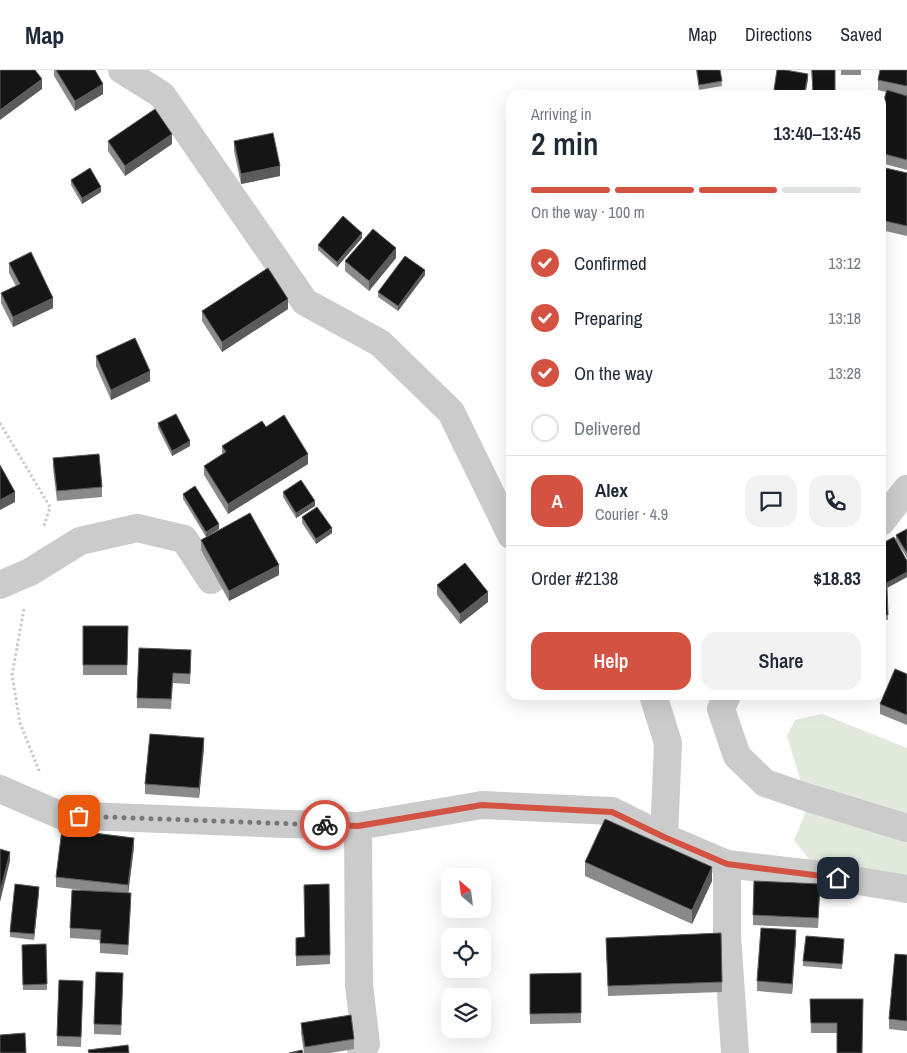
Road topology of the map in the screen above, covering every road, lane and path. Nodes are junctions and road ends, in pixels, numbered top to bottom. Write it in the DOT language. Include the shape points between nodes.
graph roads {
  1 [pos="107,70"];
  2 [pos="112,70"];
  3 [pos="122,70"];
  4 [pos="0,423"];
  5 [pos="907,489"];
  6 [pos="886,516"];
  7 [pos="506,525"];
  8 [pos="30,572"];
  9 [pos="211,580"];
  10 [pos="0,585"];
  11 [pos="655,700"];
  12 [pos="725,700"];
  13 [pos="0,789"];
  14 [pos="55,813"];
  15 [pos="358,826"];
  16 [pos="907,828"];
  17 [pos="664,837"];
  18 [pos="727,864"];
  19 [pos="907,889"];
  20 [pos="361,1053"];
  21 [pos="735,1053"];
  1 -- 2 [label="street"];
  3 -- 7 [label="street" via="162,95 305,302 380,343 450,412"];
  4 -- 8 [label="path" via="50,507"];
  5 -- 6 [label="street"];
  8 -- 9 [label="street" via="80,542 137,528 184,539"];
  8 -- 10 [label="street"];
  8 -- 14 [label="path" via="12,675 20,723"];
  11 -- 17 [label="street" via="668,742"];
  12 -- 16 [label="street" via="721,709 737,756 765,782"];
  13 -- 14 [label="street"];
  14 -- 15 [label="street"];
  15 -- 17 [label="street" via="482,805 612,812"];
  15 -- 20 [label="street" via="359,985 366,1044"];
  17 -- 18 [label="street"];
  18 -- 19 [label="street"];
  18 -- 21 [label="street" via="727,935"];
}
